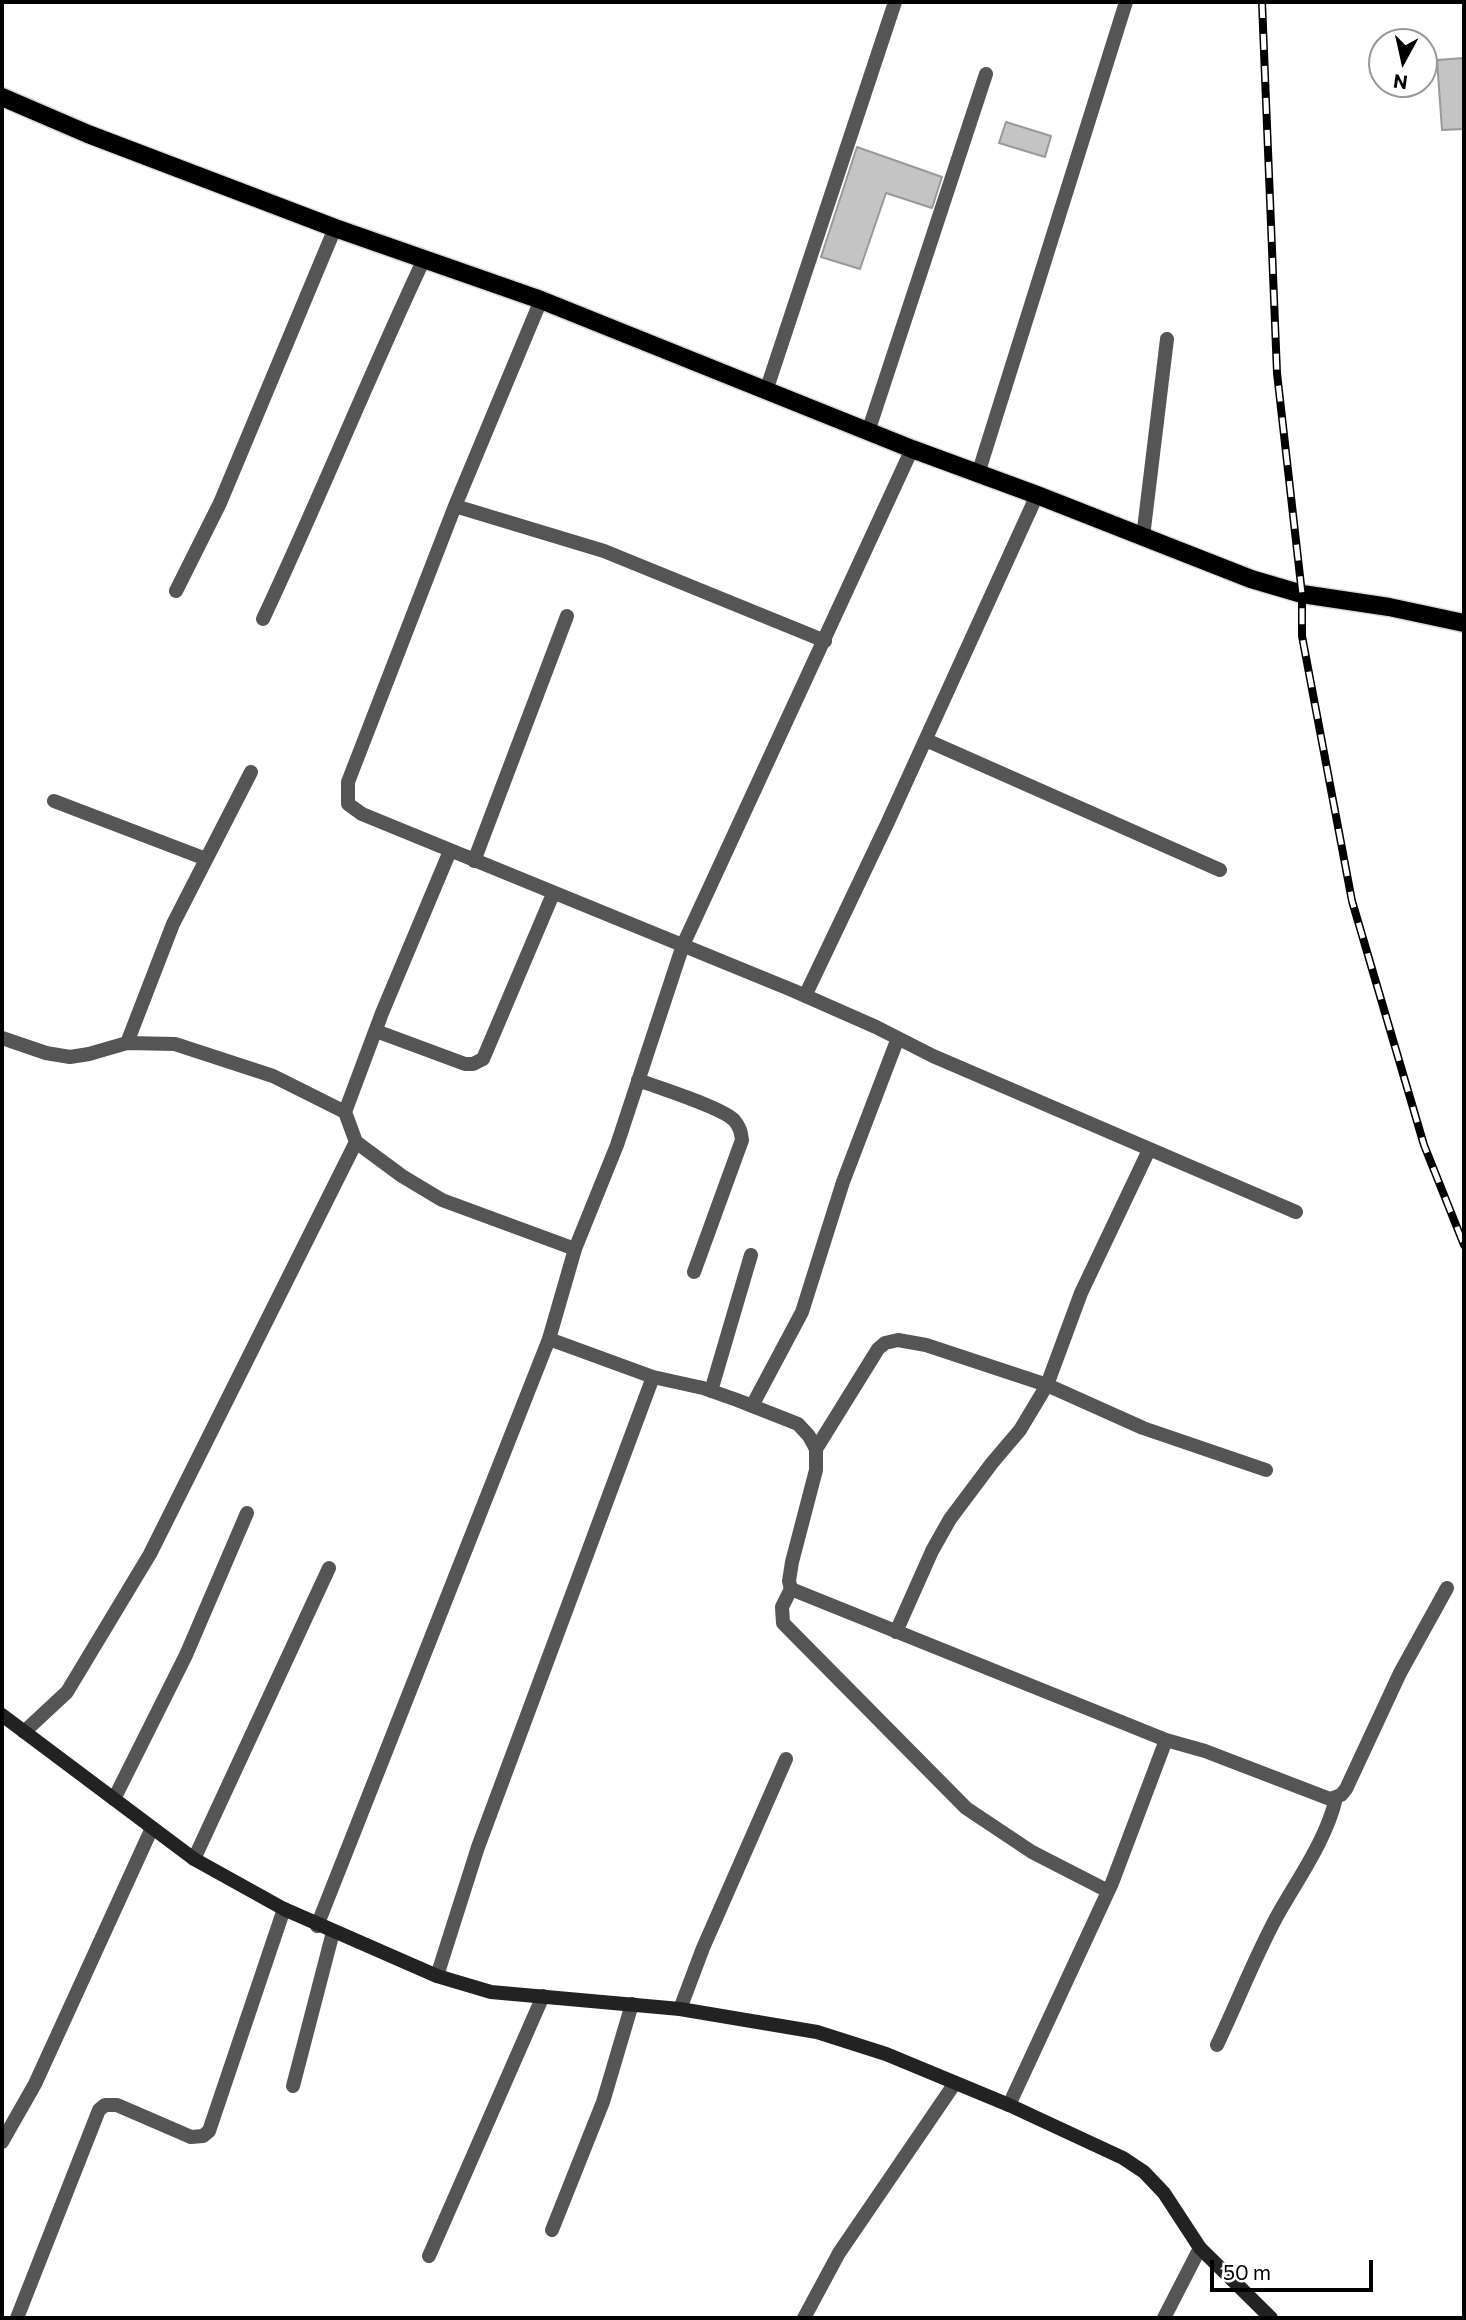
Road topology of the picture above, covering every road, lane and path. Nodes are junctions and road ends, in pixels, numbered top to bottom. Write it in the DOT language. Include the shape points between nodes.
graph roads {
  1 [pos="895,2"];
  2 [pos="1126,2"];
  3 [pos="986,74"];
  4 [pos="2,97"];
  5 [pos="335,228"];
  6 [pos="424,260"];
  7 [pos="541,300"];
  8 [pos="1167,339"];
  9 [pos="766,391"];
  10 [pos="868,432"];
  11 [pos="912,449"];
  12 [pos="978,474"];
  13 [pos="1037,495"];
  14 [pos="455,506"];
  15 [pos="1143,537"];
  16 [pos="176,591"];
  17 [pos="567,615"];
  18 [pos="263,619"];
  19 [pos="1464,623"];
  20 [pos="825,641"];
  21 [pos="926,740"];
  22 [pos="251,772"];
  23 [pos="54,801"];
  24 [pos="450,851"];
  25 [pos="206,859"];
  26 [pos="474,861"];
  27 [pos="1220,870"];
  28 [pos="554,894"];
  29 [pos="683,946"];
  30 [pos="805,996"];
  31 [pos="376,1031"];
  32 [pos="2,1038"];
  33 [pos="898,1038"];
  34 [pos="127,1043"];
  35 [pos="638,1080"];
  36 [pos="345,1112"];
  37 [pos="356,1142"];
  38 [pos="1149,1150"];
  39 [pos="1296,1212"];
  40 [pos="575,1249"];
  41 [pos="751,1255"];
  42 [pos="694,1272"];
  43 [pos="549,1339"];
  44 [pos="653,1377"];
  45 [pos="1047,1385"];
  46 [pos="711,1391"];
  47 [pos="752,1406"];
  48 [pos="816,1449"];
  49 [pos="1266,1470"];
  50 [pos="247,1513"];
  51 [pos="329,1567"];
  52 [pos="1447,1588"];
  53 [pos="791,1589"];
  54 [pos="897,1632"];
  55 [pos="2,1715"];
  56 [pos="24,1732"];
  57 [pos="1166,1740"];
  58 [pos="786,1759"];
  59 [pos="1336,1798"];
  60 [pos="114,1799"];
  61 [pos="152,1828"];
  62 [pos="194,1859"];
  63 [pos="1108,1891"];
  64 [pos="284,1909"];
  65 [pos="317,1926"];
  66 [pos="333,1932"];
  67 [pos="437,1976"];
  68 [pos="543,1996"];
  69 [pos="632,2004"];
  70 [pos="680,2009"];
  71 [pos="1217,2045"];
  72 [pos="955,2083"];
  73 [pos="293,2086"];
  74 [pos="1009,2105"];
  75 [pos="2,2142"];
  76 [pos="552,2230"];
  77 [pos="1200,2248"];
  78 [pos="429,2256"];
  79 [pos="17,2318"];
  80 [pos="804,2318"];
  81 [pos="1164,2318"];
  82 [pos="1271,2318"];
  1 -- 9 [label="street"];
  2 -- 12 [label="street"];
  3 -- 10 [label="street"];
  4 -- 5 [label="main road"];
  5 -- 6 [label="main road"];
  5 -- 16 [label="street" via="220,503"];
  6 -- 7 [label="main road"];
  6 -- 18 [label="street"];
  7 -- 9 [label="main road"];
  7 -- 14 [label="street"];
  8 -- 15 [label="street"];
  9 -- 10 [label="main road"];
  10 -- 11 [label="main road"];
  11 -- 12 [label="main road"];
  11 -- 20 [label="street"];
  12 -- 13 [label="main road"];
  13 -- 15 [label="main road"];
  13 -- 21 [label="street"];
  14 -- 20 [label="street" via="604,551"];
  14 -- 24 [label="street" via="347,793 348,804 362,814"];
  15 -- 19 [label="main road" via="1302,594"];
  17 -- 26 [label="street"];
  20 -- 29 [label="street"];
  21 -- 27 [label="street"];
  21 -- 30 [label="street"];
  22 -- 25 [label="street"];
  23 -- 25 [label="street"];
  24 -- 26 [label="street"];
  24 -- 31 [label="street"];
  25 -- 34 [label="street" via="161,951"];
  26 -- 28 [label="street"];
  28 -- 29 [label="street"];
  28 -- 31 [label="street" via="483,1059 465,1064"];
  29 -- 30 [label="street"];
  29 -- 35 [label="street"];
  30 -- 33 [label="street"];
  31 -- 36 [label="street"];
  32 -- 34 [label="street" via="46,1054 70,1057"];
  33 -- 38 [label="street"];
  33 -- 47 [label="street" via="843,1182 802,1312"];
  34 -- 36 [label="street" via="174,1044 236,1063"];
  35 -- 40 [label="street"];
  35 -- 42 [label="street" via="733,1118 740,1129 741,1140"];
  36 -- 37 [label="street"];
  37 -- 40 [label="street" via="442,1200"];
  37 -- 56 [label="street" via="150,1554 66,1692"];
  38 -- 39 [label="street"];
  38 -- 45 [label="street" via="1081,1293"];
  40 -- 43 [label="street"];
  41 -- 46 [label="street"];
  43 -- 44 [label="street"];
  43 -- 65 [label="street"];
  44 -- 46 [label="street"];
  44 -- 67 [label="street" via="478,1847"];
  45 -- 48 [label="street" via="926,1345 898,1340 886,1343"];
  45 -- 49 [label="street" via="1143,1428"];
  45 -- 54 [label="street" via="1020,1430 950,1519"];
  46 -- 47 [label="street"];
  47 -- 48 [label="street" via="797,1424"];
  48 -- 53 [label="street" via="816,1470 792,1562"];
  50 -- 60 [label="street" via="186,1655"];
  51 -- 62 [label="street"];
  52 -- 59 [label="street" via="1400,1673 1346,1789"];
  53 -- 54 [label="street"];
  53 -- 63 [label="street" via="782,1607 783,1623 946,1790 1032,1852"];
  54 -- 57 [label="street"];
  55 -- 56 [label="street"];
  56 -- 60 [label="street"];
  57 -- 59 [label="street" via="1324,1798"];
  57 -- 63 [label="street"];
  58 -- 70 [label="street"];
  59 -- 71 [label="street"];
  60 -- 61 [label="street"];
  61 -- 62 [label="street"];
  61 -- 75 [label="street" via="35,2084"];
  62 -- 64 [label="street"];
  63 -- 74 [label="street"];
  64 -- 65 [label="street"];
  64 -- 79 [label="street" via="209,2131 191,2137 117,2105 99,2110"];
  65 -- 66 [label="street"];
  66 -- 67 [label="street"];
  66 -- 73 [label="street"];
  67 -- 68 [label="street" via="491,1992"];
  68 -- 69 [label="street"];
  68 -- 78 [label="street"];
  69 -- 70 [label="street"];
  69 -- 76 [label="street" via="603,2102"];
  70 -- 72 [label="street" via="817,2032"];
  72 -- 74 [label="street"];
  72 -- 80 [label="street" via="839,2253"];
  74 -- 77 [label="street" via="1144,2172 1164,2193"];
  77 -- 81 [label="street"];
  77 -- 82 [label="street"];
}
